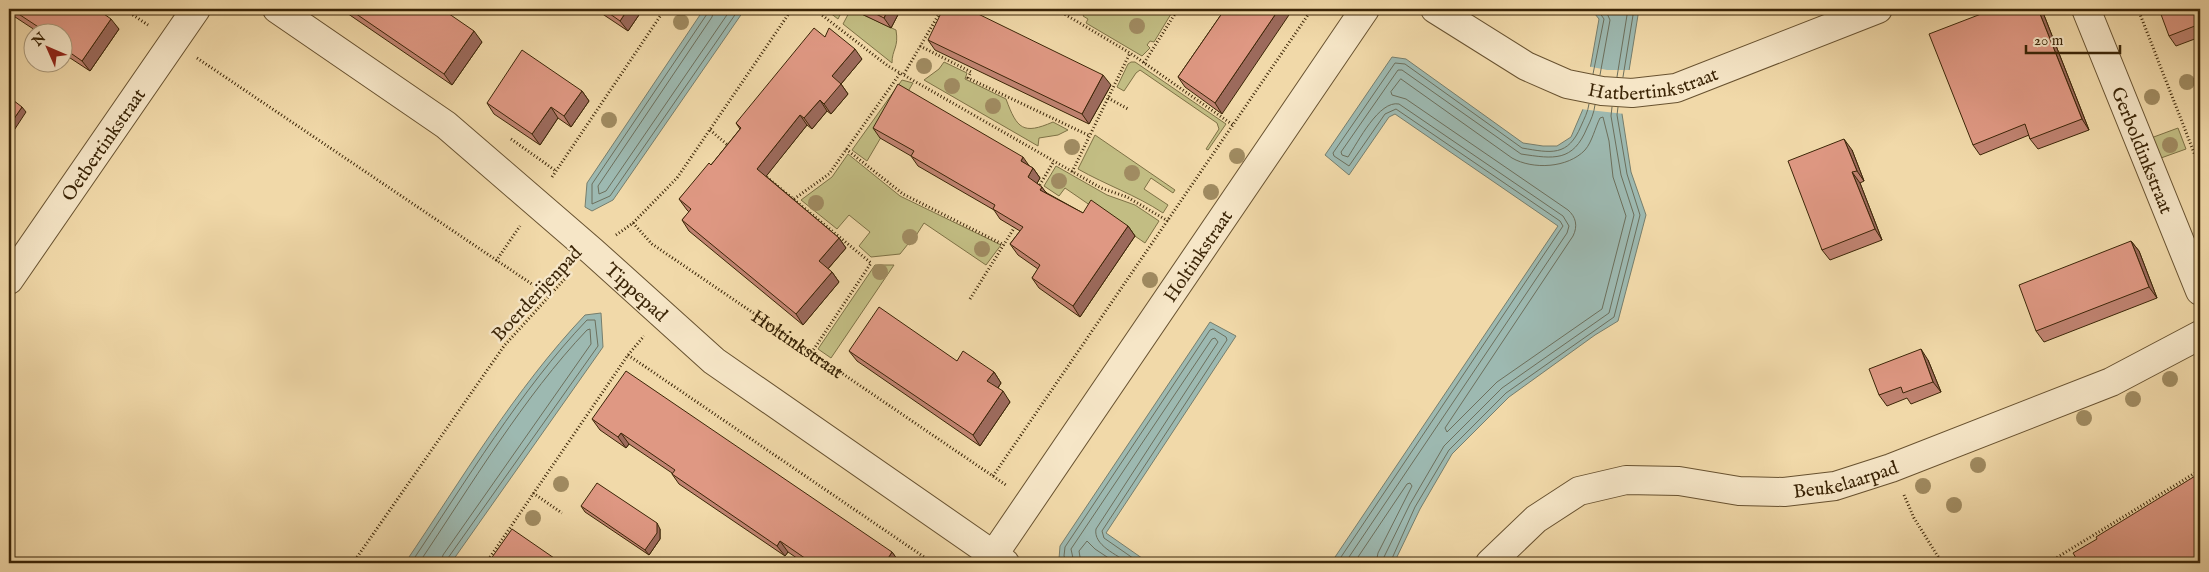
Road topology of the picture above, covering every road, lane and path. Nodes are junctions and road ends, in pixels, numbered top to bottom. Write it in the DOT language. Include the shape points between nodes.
graph roads {
  1 [pos="124,9"];
  2 [pos="196,9"];
  3 [pos="277,9"];
  4 [pos="665,9"];
  5 [pos="792,9"];
  6 [pos="814,9"];
  7 [pos="942,9"];
  8 [pos="1056,9"];
  9 [pos="1178,9"];
  10 [pos="1312,9"];
  11 [pos="1365,9"];
  12 [pos="1435,9"];
  13 [pos="1878,9"];
  14 [pos="2086,9"];
  15 [pos="2138,9"];
  16 [pos="173,42"];
  17 [pos="920,46"];
  18 [pos="1130,53"];
  19 [pos="1144,63"];
  20 [pos="903,73"];
  21 [pos="1108,98"];
  22 [pos="1128,109"];
  23 [pos="1233,125"];
  24 [pos="710,130"];
  25 [pos="1090,136"];
  26 [pos="733,148"];
  27 [pos="846,149"];
  28 [pos="2200,153"];
  29 [pos="2196,156"];
  30 [pos="1054,161"];
  31 [pos="2200,168"];
  32 [pos="1072,172"];
  33 [pos="763,174"];
  34 [pos="1034,194"];
  35 [pos="794,199"];
  36 [pos="536,202"];
  37 [pos="1019,219"];
  38 [pos="1168,221"];
  39 [pos="633,223"];
  40 [pos="1004,244"];
  41 [pos="592,252"];
  42 [pos="496,261"];
  43 [pos="9,280"];
  44 [pos="2200,291"];
  45 [pos="548,296"];
  46 [pos="970,299"];
  47 [pos="2200,335"];
  48 [pos="812,352"];
  49 [pos="1891,468"];
  50 [pos="2200,470"];
  51 [pos="993,476"];
  52 [pos="533,494"];
  53 [pos="1030,502"];
  54 [pos="562,513"];
  55 [pos="2086,540"];
  56 [pos="2090,548"];
  57 [pos="927,559"];
  58 [pos="996,561"];
  59 [pos="354,563"];
  60 [pos="486,563"];
  61 [pos="1490,563"];
  62 [pos="1942,563"];
  63 [pos="2048,563"];
  1 -- 16 [label="path"];
  2 -- 16 [label="street, Oetbertinkstraat"];
  3 -- 36 [label="street, Tippepad" via="446,124"];
  4 -- 36 [label="path"];
  5 -- 24 [label="path, Boerderijenpad"];
  6 -- 20 [label="path" via="888,66"];
  7 -- 17 [label="path"];
  8 -- 18 [label="path"];
  9 -- 19 [label="path"];
  10 -- 23 [label="path"];
  11 -- 53 [label="street, Holtinkstraat"];
  12 -- 13 [label="street, Hatbertinkstraat" via="1526,66 1567,84 1632,93 1676,88"];
  14 -- 44 [label="street, Gerboldinkstraat"];
  15 -- 29 [label="path"];
  16 -- 42 [label="path"];
  16 -- 43 [label="street, Oetbertinkstraat"];
  17 -- 20 [label="path"];
  17 -- 25 [label="path" via="971,72 968,78"];
  18 -- 19 [label="path"];
  18 -- 21 [label="path"];
  19 -- 23 [label="path"];
  20 -- 27 [label="path"];
  20 -- 30 [label="path"];
  21 -- 22 [label="path"];
  21 -- 25 [label="path"];
  23 -- 38 [label="path"];
  24 -- 26 [label="path"];
  24 -- 39 [label="path, Boerderijenpad" via="677,178"];
  25 -- 32 [label="path"];
  27 -- 35 [label="path" via="829,174"];
  27 -- 40 [label="path" via="903,194"];
  28 -- 29 [label="path"];
  29 -- 31 [label="path"];
  30 -- 32 [label="path"];
  30 -- 34 [label="path"];
  32 -- 38 [label="path" via="1101,188 1127,197"];
  33 -- 35 [label="path"];
  35 -- 48 [label="path" via="871,263"];
  36 -- 41 [label="street, Tippepad"];
  36 -- 42 [label="path"];
  37 -- 40 [label="path"];
  38 -- 51 [label="path"];
  39 -- 41 [label="path, Boerderijenpad"];
  39 -- 48 [label="path, Holtinkstraat" via="652,244"];
  40 -- 46 [label="path"];
  41 -- 45 [label="path, Boerderijenpad"];
  41 -- 58 [label="street, Tippepad" via="714,362"];
  42 -- 45 [label="path"];
  45 -- 59 [label="path, Boerderijenpad" via="504,346"];
  47 -- 49 [label="street, Beukelaarpad" via="2111,382"];
  48 -- 51 [label="path, Holtinkstraat"];
  49 -- 61 [label="street, Beukelaarpad" via="1835,486 1784,492 1739,491 1679,480 1626,480 1579,492 1536,520"];
  49 -- 62 [label="path" via="1914,518"];
  50 -- 55 [label="path"];
  51 -- 53 [label="path, Holtinkstraat"];
  52 -- 54 [label="path"];
  52 -- 57 [label="path" via="628,355"];
  52 -- 60 [label="path"];
  53 -- 58 [label="street, Holtinkstraat"];
  55 -- 56 [label="path"];
  55 -- 63 [label="path"];
}
